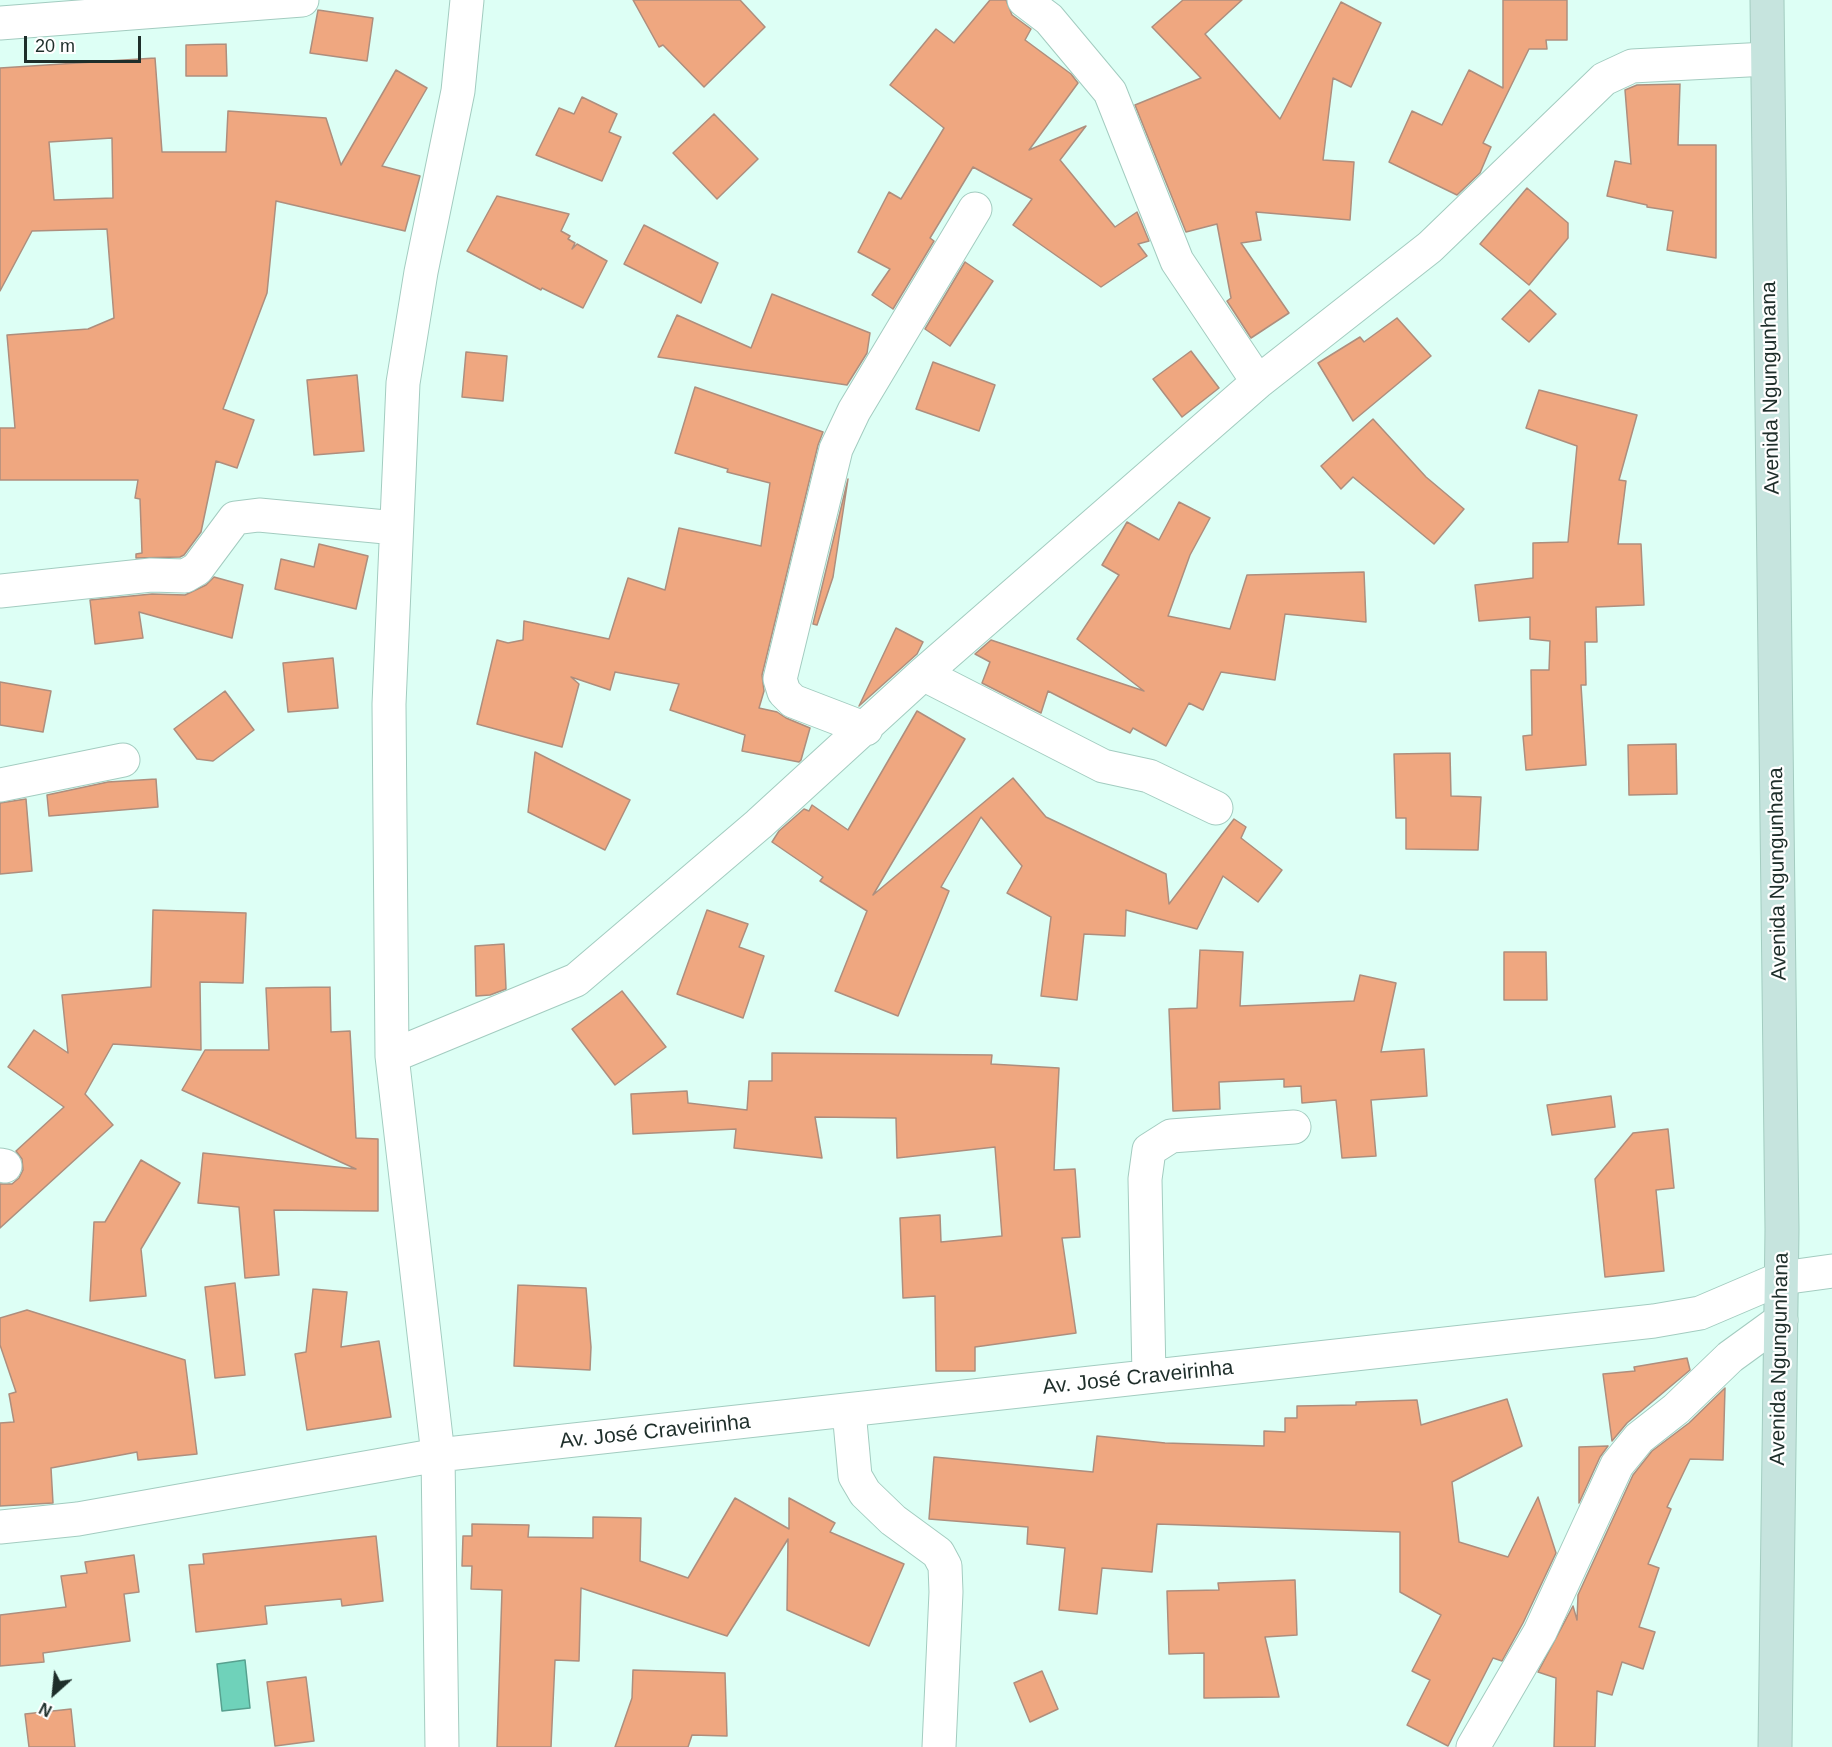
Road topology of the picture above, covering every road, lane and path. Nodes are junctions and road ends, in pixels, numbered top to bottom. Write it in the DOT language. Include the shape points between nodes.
graph roads {
  1 [pos="302,0"];
  2 [pos="467,0"];
  3 [pos="1024,0"];
  4 [pos="1767,0"];
  5 [pos="0,24"];
  6 [pos="1767,59"];
  7 [pos="975,209"];
  8 [pos="1258,382"];
  9 [pos="396,528"];
  10 [pos="0,591"];
  11 [pos="923,674"];
  12 [pos="866,729"];
  13 [pos="123,760"];
  14 [pos="0,785"];
  15 [pos="1216,808"];
  16 [pos="392,1056"];
  17 [pos="1294,1127"];
  18 [pos="1832,1271"];
  19 [pos="1782,1278"];
  20 [pos="1781,1320"];
  21 [pos="1149,1377"];
  22 [pos="849,1411"];
  23 [pos="438,1455"];
  24 [pos="0,1527"];
  25 [pos="442,1747"];
  26 [pos="939,1747"];
  27 [pos="1473,1747"];
  28 [pos="1776,1747"];
  1 -- 5 [label="street"];
  2 -- 9 [label="street" via="458,92 403,383"];
  3 -- 8 [label="street" via="1049,19 1110,92 1177,261"];
  4 -- 6 [label="street, Avenida Ngungunhana"];
  6 -- 8 [label="street" via="1632,66 1604,79 1430,247"];
  6 -- 19 [label="street, Avenida Ngungunhana"];
  7 -- 12 [label="street" via="854,411 836,449 780,679 783,692 793,701"];
  8 -- 11 [label="street"];
  9 -- 10 [label="street" via="258,515 235,518 197,569 185,576 151,575"];
  9 -- 16 [label="street" via="389,704"];
  11 -- 12 [label="street"];
  11 -- 15 [label="street" via="1103,766 1149,776"];
  12 -- 16 [label="street" via="576,980"];
  13 -- 14 [label="street"];
  16 -- 23 [label="street"];
  17 -- 21 [label="street" via="1171,1136 1149,1150 1145,1179"];
  18 -- 19 [label="street, Av. José Craveirinha"];
  19 -- 20 [label="street, Avenida Ngungunhana"];
  19 -- 21 [label="street, Av. José Craveirinha" via="1700,1313 1654,1321"];
  20 -- 27 [label="street" via="1730,1357 1639,1438 1617,1465 1540,1632"];
  20 -- 28 [label="street, Avenida Ngungunhana"];
  21 -- 22 [label="street, Av. José Craveirinha"];
  22 -- 23 [label="street, Av. José Craveirinha"];
  22 -- 26 [label="street" via="855,1476 865,1493 893,1520 938,1553 945,1566"];
  23 -- 24 [label="street, Av. José Craveirinha" via="78,1519"];
  23 -- 25 [label="street"];
}
